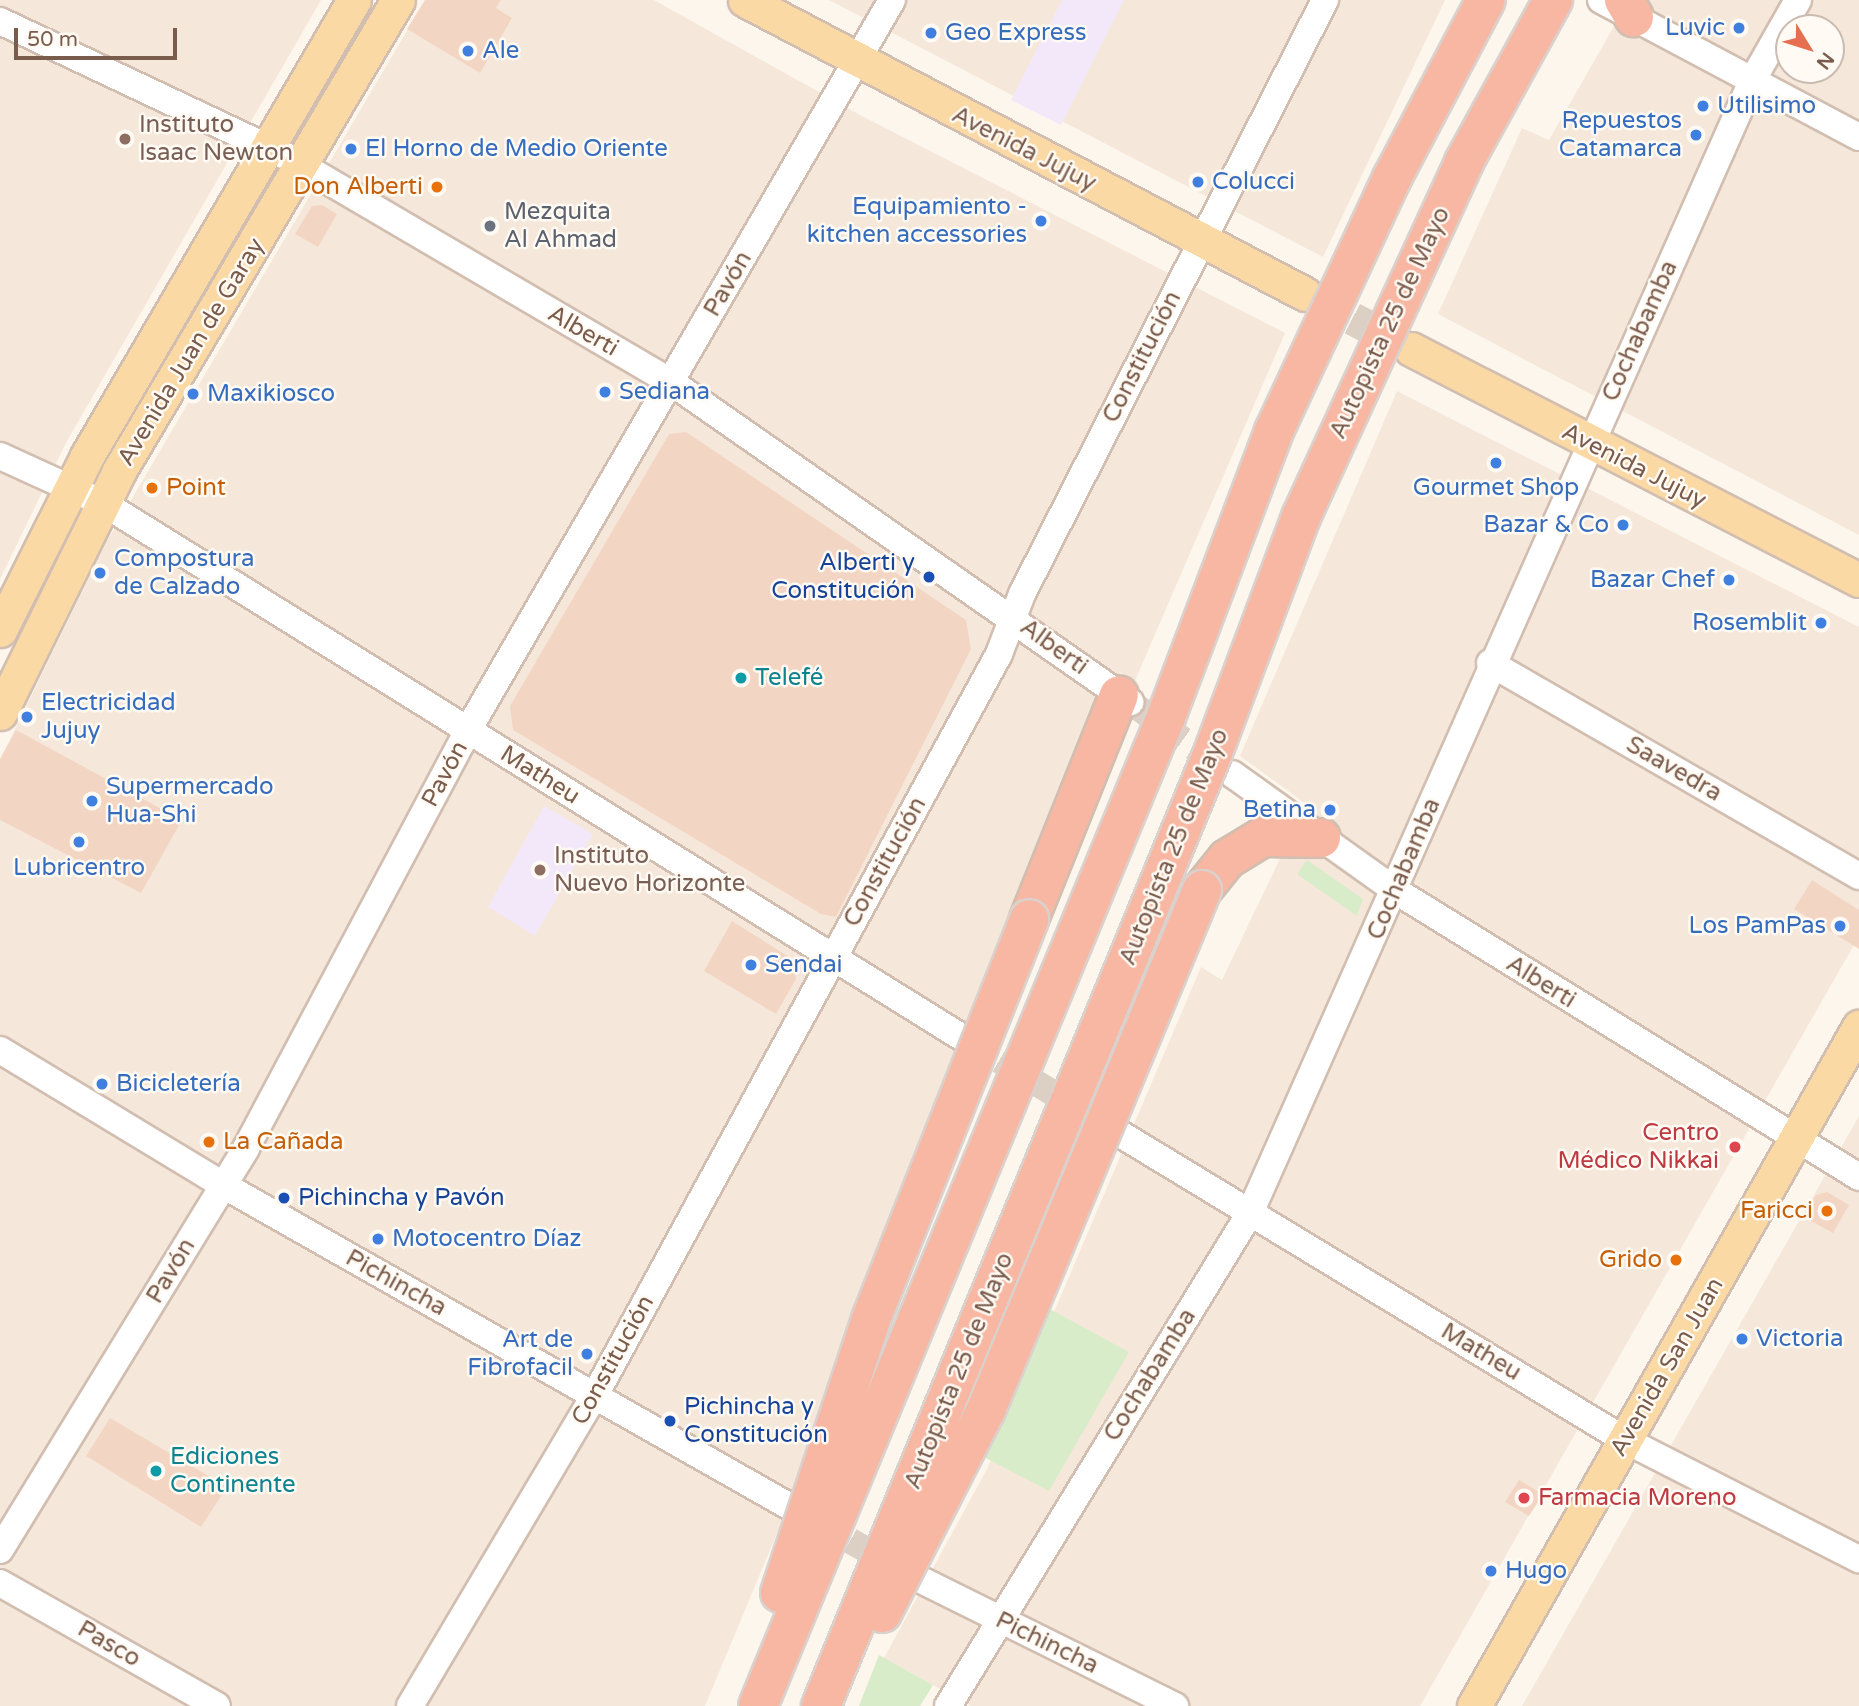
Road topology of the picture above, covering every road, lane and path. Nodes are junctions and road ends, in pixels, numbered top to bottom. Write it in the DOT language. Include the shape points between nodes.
graph roads {
  1 [pos="354,0"];
  2 [pos="398,0"];
  3 [pos="745,0"];
  4 [pos="892,0"];
  5 [pos="1325,0"];
  6 [pos="1486,0"];
  7 [pos="1553,0"];
  8 [pos="1798,0"];
  9 [pos="1620,6"];
  10 [pos="0,21"];
  11 [pos="858,62"];
  12 [pos="1752,81"];
  13 [pos="1859,137"];
  14 [pos="267,146"];
  15 [pos="303,166"];
  16 [pos="1201,241"];
  17 [pos="1305,294"];
  18 [pos="1411,349"];
  19 [pos="670,382"];
  20 [pos="1590,444"];
  21 [pos="0,456"];
  22 [pos="72,486"];
  23 [pos="103,503"];
  24 [pos="1859,580"];
  25 [pos="1014,618"];
  26 [pos="0,630"];
  27 [pos="1490,663"];
  28 [pos="1125,699"];
  29 [pos="0,713"];
  30 [pos="468,730"];
  31 [pos="1232,774"];
  32 [pos="1321,838"];
  33 [pos="1859,876"];
  34 [pos="1396,891"];
  35 [pos="834,956"];
  36 [pos="1859,1027"];
  37 [pos="966,1040"];
  38 [pos="0,1051"];
  39 [pos="1112,1129"];
  40 [pos="1797,1139"];
  41 [pos="1859,1177"];
  42 [pos="223,1185"];
  43 [pos="1250,1213"];
  44 [pos="595,1395"];
  45 [pos="1625,1440"];
  46 [pos="794,1509"];
  47 [pos="0,1550"];
  48 [pos="1859,1559"];
  49 [pos="919,1578"];
  50 [pos="0,1583"];
  51 [pos="999,1620"];
  52 [pos="218,1706"];
  53 [pos="410,1706"];
  54 [pos="752,1706"];
  55 [pos="758,1706"];
  56 [pos="821,1706"];
  57 [pos="829,1706"];
  58 [pos="948,1706"];
  59 [pos="1175,1706"];
  60 [pos="1474,1706"];
  1 -- 14 [label="main road, Avenida Juan de Garay"];
  2 -- 15 [label="main road, Avenida Juan de Garay"];
  3 -- 11 [label="main road, Avenida Jujuy"];
  4 -- 11 [label="street, Pavón"];
  5 -- 16 [label="street, Constitución"];
  6 -- 55 [label="highway, bridge" via="1392,177 1275,431 1167,717"];
  7 -- 56 [label="highway, Autopista 25 de Mayo, bridge" via="1464,162 1301,517 1212,755"];
  8 -- 12 [label="street, Cochabamba"];
  9 -- 12 [label="street"];
  10 -- 14 [label="street, Alberti"];
  11 -- 16 [label="main road, Avenida Jujuy"];
  11 -- 19 [label="street, Pavón"];
  12 -- 13 [label="street"];
  12 -- 20 [label="street, Cochabamba"];
  14 -- 15 [label="street, Alberti"];
  14 -- 22 [label="main road, Avenida Juan de Garay"];
  15 -- 19 [label="street, Alberti"];
  15 -- 23 [label="main road, Avenida Juan de Garay"];
  16 -- 17 [label="main road, Avenida Jujuy"];
  16 -- 25 [label="street, Constitución"];
  18 -- 20 [label="main road, Avenida Jujuy"];
  19 -- 25 [label="street, Alberti"];
  19 -- 30 [label="street, Pavón"];
  20 -- 24 [label="main road, Avenida Jujuy"];
  20 -- 27 [label="street, Cochabamba"];
  21 -- 22 [label="street, Matheu"];
  22 -- 23 [label="street, Matheu"];
  22 -- 26 [label="main road, Avenida Juan de Garay"];
  23 -- 29 [label="main road, Avenida Juan de Garay"];
  23 -- 30 [label="street, Matheu"];
  25 -- 28 [label="street, Alberti"];
  25 -- 35 [label="street, Constitución"];
  27 -- 33 [label="street, Saavedra"];
  27 -- 34 [label="street, Cochabamba"];
  28 -- 54 [label="highway, bridge" via="1029,919 871,1319 782,1588"];
  30 -- 35 [label="street, Matheu"];
  30 -- 42 [label="street, Pavón"];
  31 -- 32 [label="street, Alberti"];
  32 -- 34 [label="street, Alberti"];
  32 -- 57 [label="highway, bridge" via="1263,837 1227,859 1202,890 975,1436"];
  34 -- 40 [label="street, Alberti"];
  34 -- 43 [label="street, Cochabamba"];
  35 -- 37 [label="street, Matheu"];
  35 -- 44 [label="street, Constitución"];
  36 -- 40 [label="main road, Avenida San Juan"];
  38 -- 42 [label="street, Pichincha"];
  39 -- 43 [label="street, Matheu"];
  40 -- 41 [label="street, Alberti"];
  40 -- 45 [label="main road, Avenida San Juan"];
  42 -- 44 [label="street, Pichincha"];
  42 -- 47 [label="street, Pavón"];
  43 -- 45 [label="street, Matheu"];
  43 -- 51 [label="street, Cochabamba"];
  44 -- 46 [label="street, Pichincha"];
  44 -- 53 [label="street, Constitución"];
  45 -- 48 [label="street, Matheu"];
  45 -- 60 [label="main road, Avenida San Juan"];
  49 -- 51 [label="street, Pichincha"];
  50 -- 52 [label="street, Pasco"];
  51 -- 58 [label="street, Cochabamba"];
  51 -- 59 [label="street, Pichincha"];
}
